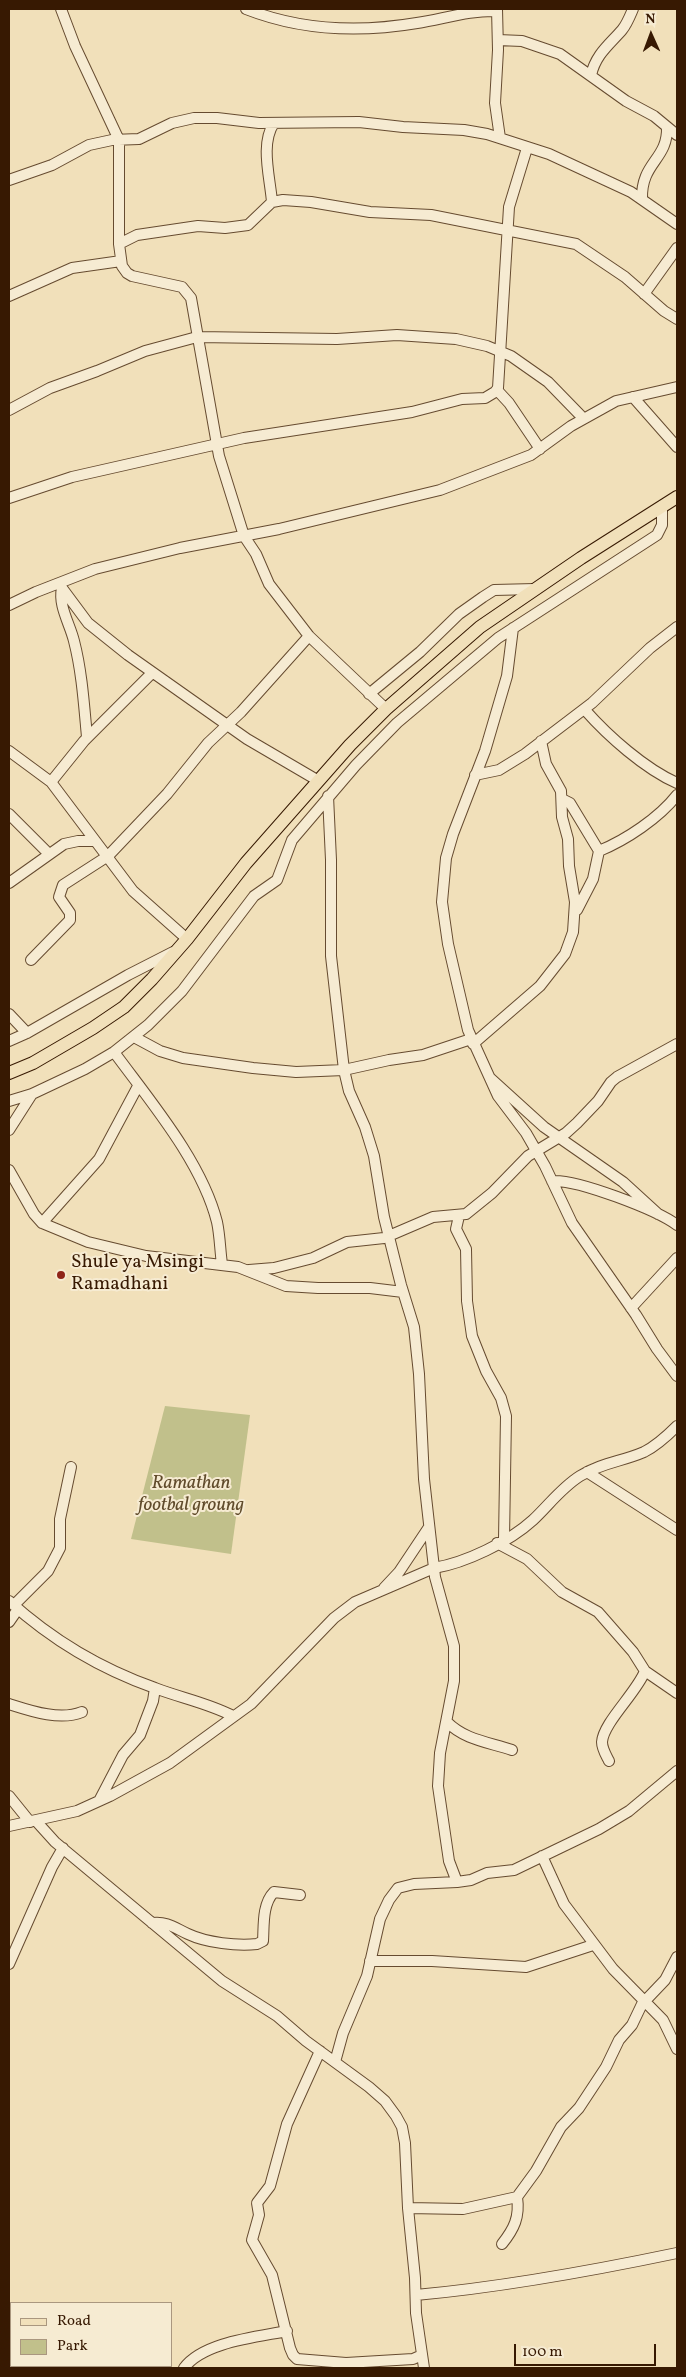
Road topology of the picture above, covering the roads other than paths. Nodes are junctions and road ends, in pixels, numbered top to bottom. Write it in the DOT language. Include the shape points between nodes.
graph roads {
  1 [pos="61,9"];
  2 [pos="246,9"];
  3 [pos="633,9"];
  4 [pos="497,10"];
  5 [pos="498,40"];
  6 [pos="591,75"];
  7 [pos="274,123"];
  8 [pos="667,127"];
  9 [pos="677,135"];
  10 [pos="500,138"];
  11 [pos="119,140"];
  12 [pos="527,148"];
  13 [pos="9,180"];
  14 [pos="642,199"];
  15 [pos="272,202"];
  16 [pos="675,218"];
  17 [pos="507,231"];
  18 [pos="119,244"];
  19 [pos="677,248"];
  20 [pos="121,261"];
  21 [pos="644,294"];
  22 [pos="9,296"];
  23 [pos="677,319"];
  24 [pos="198,336"];
  25 [pos="501,351"];
  26 [pos="677,387"];
  27 [pos="497,390"];
  28 [pos="633,397"];
  29 [pos="9,410"];
  30 [pos="583,418"];
  31 [pos="217,445"];
  32 [pos="677,447"];
  33 [pos="540,450"];
  34 [pos="677,497"];
  35 [pos="9,498"];
  36 [pos="662,506"];
  37 [pos="244,536"];
  38 [pos="60,586"];
  39 [pos="535,589"];
  40 [pos="9,605"];
  41 [pos="677,627"];
  42 [pos="513,628"];
  43 [pos="309,636"];
  44 [pos="152,673"];
  45 [pos="370,694"];
  46 [pos="386,709"];
  47 [pos="584,710"];
  48 [pos="228,725"];
  49 [pos="87,737"];
  50 [pos="540,741"];
  51 [pos="9,751"];
  52 [pos="475,775"];
  53 [pos="317,780"];
  54 [pos="51,782"];
  55 [pos="677,784"];
  56 [pos="677,795"];
  57 [pos="328,796"];
  58 [pos="562,799"];
  59 [pos="9,814"];
  60 [pos="95,841"];
  61 [pos="599,851"];
  62 [pos="49,854"];
  63 [pos="108,856"];
  64 [pos="9,882"];
  65 [pos="575,912"];
  66 [pos="187,939"];
  67 [pos="173,952"];
  68 [pos="31,960"];
  69 [pos="9,1014"];
  70 [pos="27,1033"];
  71 [pos="134,1037"];
  72 [pos="9,1041"];
  73 [pos="472,1041"];
  74 [pos="677,1044"];
  75 [pos="114,1052"];
  76 [pos="344,1070"];
  77 [pos="9,1073"];
  78 [pos="488,1076"];
  79 [pos="138,1086"];
  80 [pos="32,1094"];
  81 [pos="9,1100"];
  82 [pos="9,1130"];
  83 [pos="559,1137"];
  84 [pos="535,1150"];
  85 [pos="9,1170"];
  86 [pos="552,1181"];
  87 [pos="658,1214"];
  88 [pos="459,1216"];
  89 [pos="42,1223"];
  90 [pos="677,1225"];
  91 [pos="390,1236"];
  92 [pos="677,1258"];
  93 [pos="222,1264"];
  94 [pos="249,1270"];
  95 [pos="403,1292"];
  96 [pos="631,1308"];
  97 [pos="677,1376"];
  98 [pos="677,1426"];
  99 [pos="71,1467"];
  100 [pos="587,1472"];
  101 [pos="429,1527"];
  102 [pos="677,1530"];
  103 [pos="500,1541"];
  104 [pos="434,1568"];
  105 [pos="381,1591"];
  106 [pos="14,1605"];
  107 [pos="9,1622"];
  108 [pos="645,1671"];
  109 [pos="155,1688"];
  110 [pos="677,1693"];
  111 [pos="9,1704"];
  112 [pos="82,1712"];
  113 [pos="233,1716"];
  114 [pos="447,1722"];
  115 [pos="512,1750"];
  116 [pos="609,1761"];
  117 [pos="677,1771"];
  118 [pos="9,1796"];
  119 [pos="99,1801"];
  120 [pos="33,1821"];
  121 [pos="9,1826"];
  122 [pos="62,1848"];
  123 [pos="542,1856"];
  124 [pos="456,1882"];
  125 [pos="300,1895"];
  126 [pos="152,1923"];
  127 [pos="593,1944"];
  128 [pos="677,1958"];
  129 [pos="370,1961"];
  130 [pos="9,1964"];
  131 [pos="644,2002"];
  132 [pos="677,2048"];
  133 [pos="320,2051"];
  134 [pos="335,2062"];
  135 [pos="517,2197"];
  136 [pos="408,2208"];
  137 [pos="502,2244"];
  138 [pos="677,2253"];
  139 [pos="416,2295"];
  140 [pos="287,2331"];
  141 [pos="422,2355"];
  142 [pos="293,2356"];
  143 [pos="328,2365"];
  144 [pos="184,2368"];
  145 [pos="292,2368"];
  146 [pos="424,2368"];
  1 -- 11 [label="street" via="74,46"];
  2 -- 4 [label="street" via="305,26 352,30"];
  3 -- 6 [label="street" via="622,30 596,59"];
  4 -- 5 [label="street"];
  5 -- 6 [label="street" via="542,46"];
  5 -- 10 [label="street" via="495,103"];
  6 -- 8 [label="street"];
  7 -- 10 [label="street" via="368,122 464,130"];
  7 -- 11 [label="street" via="204,117 172,123 139,139"];
  7 -- 15 [label="street" via="267,143"];
  8 -- 9 [label="street"];
  8 -- 14 [label="street" via="662,151 644,177"];
  10 -- 12 [label="street"];
  11 -- 13 [label="street" via="89,145 52,165"];
  11 -- 18 [label="street"];
  12 -- 14 [label="street" via="561,158"];
  12 -- 17 [label="street" via="516,180"];
  14 -- 16 [label="street"];
  15 -- 17 [label="street" via="311,202 370,212 431,215"];
  15 -- 18 [label="street" via="248,225 225,228 198,226 137,236"];
  17 -- 21 [label="street" via="576,244"];
  17 -- 25 [label="street"];
  18 -- 20 [label="street"];
  19 -- 21 [label="street"];
  20 -- 22 [label="street" via="72,268"];
  20 -- 24 [label="street" via="127,274 186,291 193,306"];
  21 -- 23 [label="street"];
  24 -- 25 [label="street" via="337,339 396,335 456,339"];
  24 -- 29 [label="street" via="145,350 50,388"];
  24 -- 31 [label="street"];
  25 -- 27 [label="street"];
  25 -- 30 [label="street" via="548,382"];
  26 -- 28 [label="street"];
  27 -- 31 [label="street" via="485,398 462,399 412,412"];
  27 -- 33 [label="street"];
  28 -- 30 [label="street" via="616,401"];
  28 -- 32 [label="street"];
  30 -- 33 [label="street"];
  31 -- 35 [label="street" via="72,477"];
  31 -- 37 [label="street"];
  33 -- 37 [label="street" via="520,461 440,490"];
  34 -- 36 [label="main road"];
  36 -- 39 [label="main road"];
  36 -- 42 [label="street" via="662,525 657,535"];
  37 -- 38 [label="street" via="95,569"];
  37 -- 43 [label="street" via="272,588"];
  38 -- 40 [label="street" via="36,592"];
  38 -- 44 [label="street" via="95,629"];
  38 -- 49 [label="street" via="74,642"];
  39 -- 45 [label="street" via="494,590 483,596"];
  39 -- 46 [label="main road" via="480,627"];
  41 -- 47 [label="street"];
  42 -- 52 [label="street" via="507,676"];
  42 -- 57 [label="street" via="461,667 396,724"];
  43 -- 45 [label="street"];
  43 -- 48 [label="street"];
  44 -- 48 [label="street"];
  44 -- 49 [label="street"];
  45 -- 46 [label="street"];
  46 -- 53 [label="main road"];
  47 -- 50 [label="street"];
  47 -- 55 [label="street" via="612,738"];
  48 -- 53 [label="street"];
  48 -- 63 [label="street" via="208,743 167,794"];
  49 -- 54 [label="street"];
  50 -- 52 [label="street" via="499,770"];
  50 -- 58 [label="street" via="546,764 560,786"];
  51 -- 54 [label="street"];
  52 -- 73 [label="street" via="452,834 444,871 442,902 448,944"];
  53 -- 66 [label="main road"];
  54 -- 60 [label="street"];
  56 -- 61 [label="street" via="656,817 619,842"];
  57 -- 71 [label="street" via="288,848 277,880 254,896 182,991"];
  57 -- 76 [label="street" via="332,956"];
  58 -- 61 [label="street" via="570,803"];
  58 -- 65 [label="street"];
  59 -- 62 [label="street"];
  60 -- 62 [label="street" via="68,843"];
  60 -- 63 [label="street"];
  61 -- 65 [label="street" via="593,879"];
  62 -- 64 [label="street"];
  63 -- 66 [label="street" via="138,896"];
  63 -- 68 [label="street" via="63,884 58,893 70,913 70,920"];
  65 -- 73 [label="street" via="574,932 566,954 540,986"];
  66 -- 67 [label="main road"];
  67 -- 70 [label="street"];
  67 -- 77 [label="main road" via="124,1007 33,1063"];
  69 -- 70 [label="street"];
  70 -- 72 [label="street"];
  71 -- 75 [label="street"];
  71 -- 76 [label="street" via="160,1052 192,1060 278,1071"];
  73 -- 76 [label="street" via="423,1055"];
  73 -- 78 [label="street"];
  74 -- 83 [label="street" via="617,1077 593,1107"];
  75 -- 79 [label="street"];
  75 -- 80 [label="street"];
  76 -- 91 [label="street" via="374,1156"];
  78 -- 83 [label="street"];
  78 -- 84 [label="street"];
  79 -- 89 [label="street" via="98,1158"];
  79 -- 93 [label="street" via="162,1117 203,1186 216,1221"];
  80 -- 81 [label="street"];
  80 -- 82 [label="street"];
  83 -- 84 [label="street"];
  83 -- 87 [label="street" via="623,1182"];
  84 -- 86 [label="street"];
  84 -- 88 [label="street" via="486,1198"];
  85 -- 89 [label="street"];
  86 -- 87 [label="street" via="572,1183"];
  86 -- 96 [label="street" via="572,1223"];
  87 -- 90 [label="street"];
  88 -- 91 [label="street" via="433,1217"];
  88 -- 103 [label="street" via="456,1229 466,1249 472,1336 506,1416"];
  89 -- 93 [label="street" via="88,1242 146,1256"];
  91 -- 94 [label="street" via="347,1242 307,1259 274,1268"];
  91 -- 95 [label="street"];
  92 -- 96 [label="street"];
  93 -- 94 [label="street"];
  94 -- 95 [label="street" via="286,1286"];
  95 -- 101 [label="street" via="416,1344"];
  96 -- 97 [label="street"];
  98 -- 100 [label="street" via="646,1451"];
  99 -- 106 [label="street" via="60,1519 60,1548 48,1571"];
  100 -- 102 [label="street"];
  100 -- 103 [label="street" via="559,1492 532,1521"];
  101 -- 104 [label="street"];
  101 -- 105 [label="street" via="399,1572"];
  103 -- 104 [label="street" via="465,1560"];
  103 -- 108 [label="street" via="527,1559 562,1592 598,1612"];
  104 -- 105 [label="street"];
  104 -- 114 [label="street" via="456,1658"];
  105 -- 113 [label="street" via="356,1602 334,1618 266,1691"];
  106 -- 107 [label="street"];
  106 -- 109 [label="street" via="66,1646"];
  108 -- 110 [label="street"];
  108 -- 116 [label="street" via="642,1681 603,1736 603,1749"];
  109 -- 113 [label="street"];
  109 -- 119 [label="street" via="140,1735 123,1755"];
  111 -- 112 [label="street" via="62,1716"];
  113 -- 119 [label="street" via="170,1763"];
  114 -- 115 [label="street" via="460,1734"];
  114 -- 124 [label="street" via="440,1753 438,1786 449,1861"];
  117 -- 123 [label="street" via="629,1811 592,1833"];
  118 -- 120 [label="street"];
  119 -- 120 [label="street" via="77,1811"];
  120 -- 121 [label="street"];
  120 -- 122 [label="street"];
  122 -- 126 [label="street"];
  122 -- 130 [label="street"];
  123 -- 124 [label="street" via="508,1872 487,1873"];
  123 -- 127 [label="street" via="564,1904"];
  124 -- 129 [label="street" via="398,1888 380,1920"];
  125 -- 126 [label="street" via="274,1892 270,1896 263,1941 257,1944 204,1939 168,1924"];
  126 -- 133 [label="street" via="222,1981 277,2016"];
  127 -- 129 [label="street" via="526,1966"];
  127 -- 131 [label="street"];
  128 -- 131 [label="street" via="665,1980"];
  129 -- 134 [label="street"];
  131 -- 132 [label="street" via="668,2026"];
  131 -- 135 [label="street" via="606,2067 579,2108 560,2127 536,2171"];
  133 -- 134 [label="street"];
  133 -- 140 [label="street" via="287,2124 270,2186 257,2203 259,2215 252,2234 253,2244 272,2275"];
  134 -- 136 [label="street" via="385,2101 402,2127"];
  135 -- 136 [label="street" via="463,2209"];
  135 -- 137 [label="street" via="515,2227"];
  136 -- 139 [label="street"];
  138 -- 139 [label="street" via="565,2275"];
  139 -- 141 [label="street"];
  140 -- 142 [label="street"];
  140 -- 144 [label="street" via="210,2349"];
  141 -- 143 [label="street" via="413,2359"];
  141 -- 146 [label="street"];
  142 -- 143 [label="street"];
  142 -- 145 [label="street"];
}
